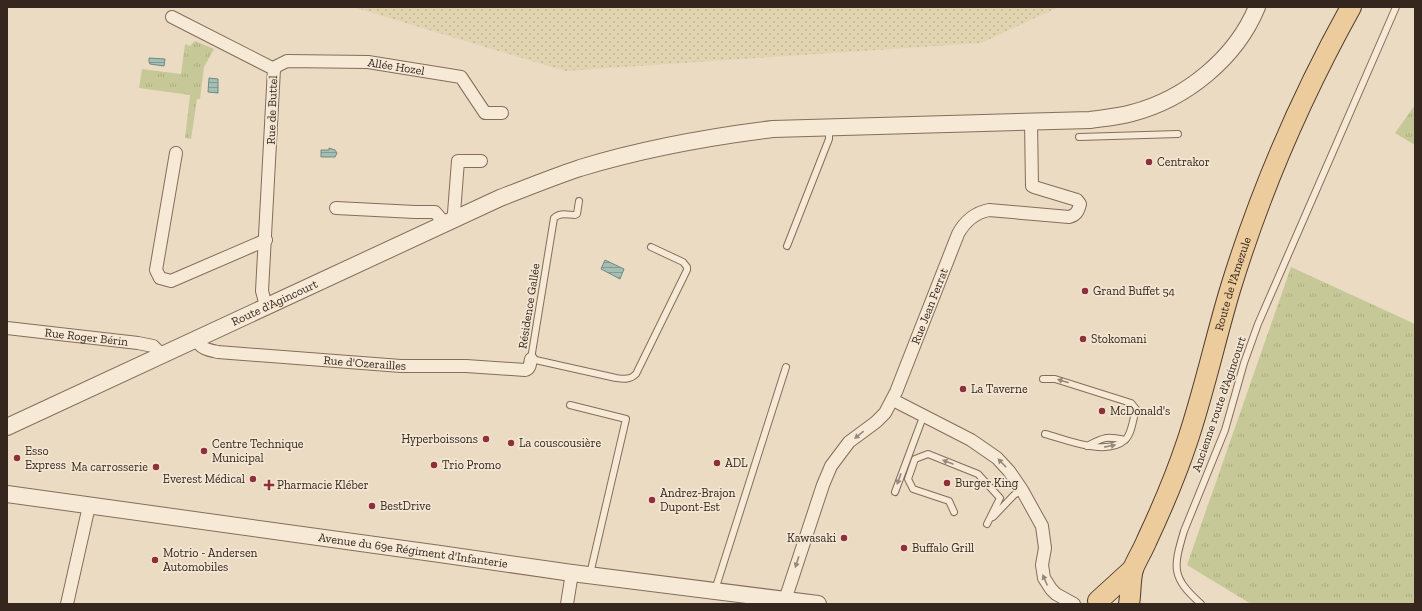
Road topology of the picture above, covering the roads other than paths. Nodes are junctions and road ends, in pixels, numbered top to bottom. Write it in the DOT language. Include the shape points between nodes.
graph roads {
  1 [pos="1257,7"];
  2 [pos="1351,7"];
  3 [pos="1396,7"];
  4 [pos="172,17"];
  5 [pos="274,70"];
  6 [pos="502,113"];
  7 [pos="1031,122"];
  8 [pos="828,127"];
  9 [pos="1178,134"];
  10 [pos="1079,137"];
  11 [pos="176,153"];
  12 [pos="481,161"];
  13 [pos="579,201"];
  14 [pos="336,208"];
  15 [pos="450,221"];
  16 [pos="266,240"];
  17 [pos="787,246"];
  18 [pos="651,247"];
  19 [pos="266,306"];
  20 [pos="7,328"];
  21 [pos="196,339"];
  22 [pos="162,355"];
  23 [pos="531,359"];
  24 [pos="786,367"];
  25 [pos="1043,379"];
  26 [pos="890,405"];
  27 [pos="570,406"];
  28 [pos="923,416"];
  29 [pos="7,427"];
  30 [pos="1045,434"];
  31 [pos="1125,440"];
  32 [pos="1087,446"];
  33 [pos="1022,490"];
  34 [pos="895,492"];
  35 [pos="7,494"];
  36 [pos="89,506"];
  37 [pos="954,512"];
  38 [pos="1133,569"];
  39 [pos="572,574"];
  40 [pos="590,576"];
  41 [pos="715,592"];
  42 [pos="789,602"];
  43 [pos="1100,603"];
  44 [pos="67,604"];
  45 [pos="567,604"];
  46 [pos="818,604"];
  47 [pos="1074,604"];
  48 [pos="1129,604"];
  49 [pos="1201,604"];
  1 -- 7 [label="street, Route d'Agincourt" via="1233,48 1215,68 1165,101 1111,118"];
  2 -- 38 [label="main road, Route de l'Amezule" via="1309,88 1271,174 1230,291 1187,442"];
  3 -- 49 [label="lane, Ancienne route d'Agincourt" via="1258,324 1225,430 1184,531 1176,572 1180,582"];
  4 -- 5 [label="street, Rue de Buttel"];
  5 -- 6 [label="street, Allée Hozel" via="287,61 368,62 461,77 486,113"];
  5 -- 16 [label="street, Rue de Buttel"];
  7 -- 8 [label="street, Route d'Agincourt"];
  7 -- 26 [label="street, Rue Jean Ferrat" via="1032,186 1077,200 1080,204 1078,211 1074,216 1068,217 989,210 968,220 958,234"];
  8 -- 15 [label="street, Route d'Agincourt" via="773,129 734,134 640,152 579,168 543,181"];
  8 -- 17 [label="lane" via="828,139"];
  9 -- 10 [label="lane"];
  11 -- 16 [label="street" via="156,270 160,278 171,281"];
  12 -- 15 [label="street" via="458,161 454,213"];
  13 -- 23 [label="lane, Résidence Gallée" via="577,214 558,214 554,218"];
  14 -- 15 [label="street" via="435,212 441,219"];
  15 -- 19 [label="street, Route d'Agincourt"];
  16 -- 19 [label="street, Rue de Buttel" via="262,291"];
  18 -- 23 [label="lane, Résidence Gallée" via="683,262 687,270 636,374 628,378 616,378"];
  19 -- 21 [label="street, Route d'Agincourt"];
  20 -- 22 [label="street, Rue Roger Bérin" via="138,343 153,346"];
  21 -- 22 [label="street, Route d'Agincourt"];
  21 -- 23 [label="street, Rue d'Ozerailles" via="209,351 400,366 466,366 528,370"];
  22 -- 29 [label="street, Route d'Agincourt"];
  24 -- 41 [label="lane"];
  31 -- 25 [label="lane, one-way" via="1136,409 1134,405 1054,379"];
  26 -- 28 [label="street"];
  26 -- 42 [label="street, Rue Jean Ferrat, one-way" via="876,422 849,442 831,466 823,485"];
  27 -- 40 [label="lane" via="626,419"];
  33 -- 28 [label="street, one-way" via="997,458 971,440"];
  28 -- 34 [label="lane, one-way"];
  30 -- 32 [label="lane"];
  32 -- 31 [label="lane, one-way" via="1110,447"];
  31 -- 32 [label="lane" via="1104,437"];
  33 -- 37 [label="lane, one-way" via="987,524 1000,498 978,474 928,454 915,459 908,479 913,489 949,501"];
  47 -- 33 [label="street, one-way" via="1051,590 1044,578 1042,565 1045,548 1042,526"];
  35 -- 36 [label="street, Avenue du 69e Régiment d'Infanterie"];
  36 -- 39 [label="street, Avenue du 69e Régiment d'Infanterie"];
  36 -- 44 [label="street"];
  38 -- 43 [label="main road, Route de l'Amezule"];
  38 -- 48 [label="main road, Route de l'Amezule"];
  39 -- 40 [label="street, Avenue du 69e Régiment d'Infanterie"];
  39 -- 45 [label="street"];
  40 -- 41 [label="street, Avenue du 69e Régiment d'Infanterie"];
  41 -- 42 [label="street, Avenue du 69e Régiment d'Infanterie"];
  42 -- 46 [label="street, Avenue du 69e Régiment d'Infanterie"];
}
